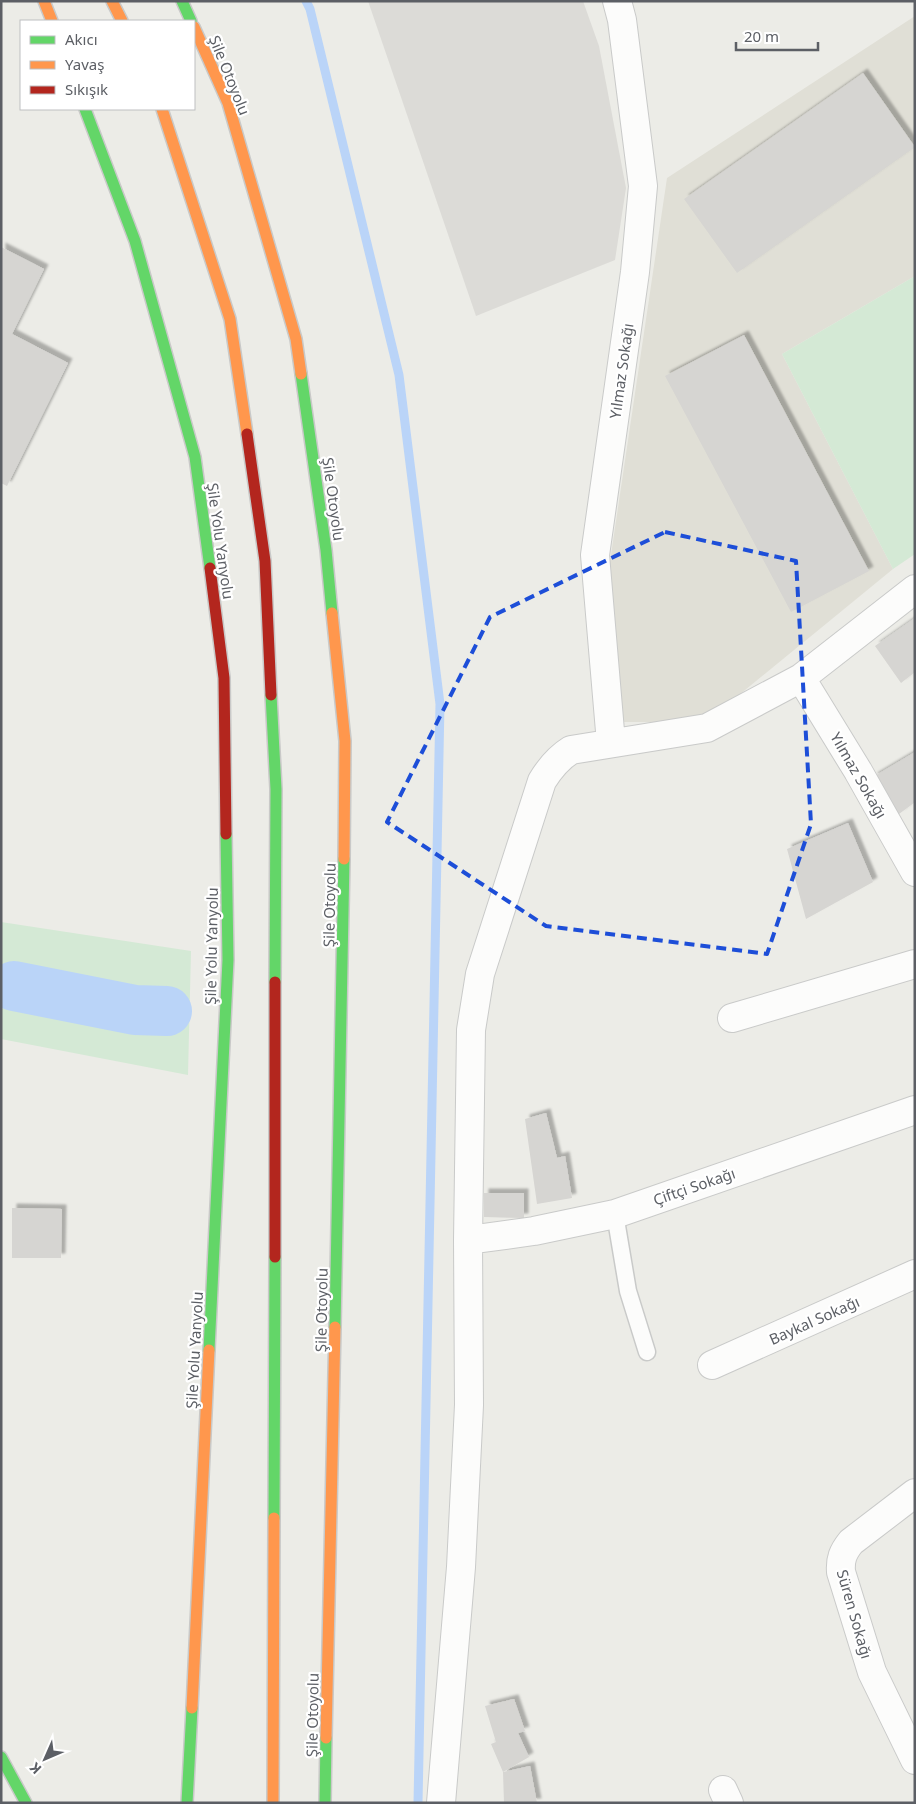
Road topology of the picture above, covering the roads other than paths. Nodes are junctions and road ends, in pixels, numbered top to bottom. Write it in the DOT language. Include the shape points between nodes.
graph roads {
  1 [pos="44,1"];
  2 [pos="112,1"];
  3 [pos="182,1"];
  4 [pos="617,1"];
  5 [pos="52,20"];
  6 [pos="122,20"];
  7 [pos="191,20"];
  8 [pos="195,29"];
  9 [pos="85,110"];
  10 [pos="162,110"];
  11 [pos="915,589"];
  12 [pos="801,678"];
  13 [pos="610,742"];
  14 [pos="915,872"];
  15 [pos="915,964"];
  16 [pos="732,1018"];
  17 [pos="915,1110"];
  18 [pos="615,1214"];
  19 [pos="468,1240"];
  20 [pos="915,1274"];
  21 [pos="647,1352"];
  22 [pos="712,1365"];
  23 [pos="915,1493"];
  24 [pos="1,1757"];
  25 [pos="915,1760"];
  26 [pos="1,1767"];
  27 [pos="19,1803"];
  28 [pos="26,1803"];
  29 [pos="187,1803"];
  30 [pos="273,1803"];
  31 [pos="326,1803"];
  32 [pos="440,1803"];
  1 -- 5 [label="main road"];
  2 -- 6 [label="main road"];
  3 -- 7 [label="main road"];
  4 -- 13 [label="street, Yılmaz Sokağı" via="644,186 595,555"];
  8 -- 31 [label="main road, Şile Otoyolu" via="228,103 296,339 326,550 345,741"];
  9 -- 29 [label="main road, Şile Yolu Yanyolu" via="135,241 195,457 224,678 228,960"];
  10 -- 30 [label="main road" via="230,319 265,561 276,789"];
  11 -- 12 [label="street"];
  12 -- 13 [label="street" via="707,728"];
  12 -- 14 [label="street, Yılmaz Sokağı"];
  13 -- 19 [label="street" via="571,750 550,767 542,781 480,974 471,1030"];
  15 -- 16 [label="street"];
  17 -- 18 [label="street, Çiftçi Sokağı"];
  18 -- 19 [label="street, Çiftçi Sokağı" via="534,1231"];
  18 -- 21 [label="lane" via="628,1291"];
  19 -- 32 [label="street" via="466,1486"];
  20 -- 22 [label="street, Baykal Sokağı"];
  23 -- 25 [label="street, Süren Sokağı" via="851,1542 840,1562 872,1672"];
  24 -- 28 [label="main road"];
  26 -- 27 [label="main road"];
}
